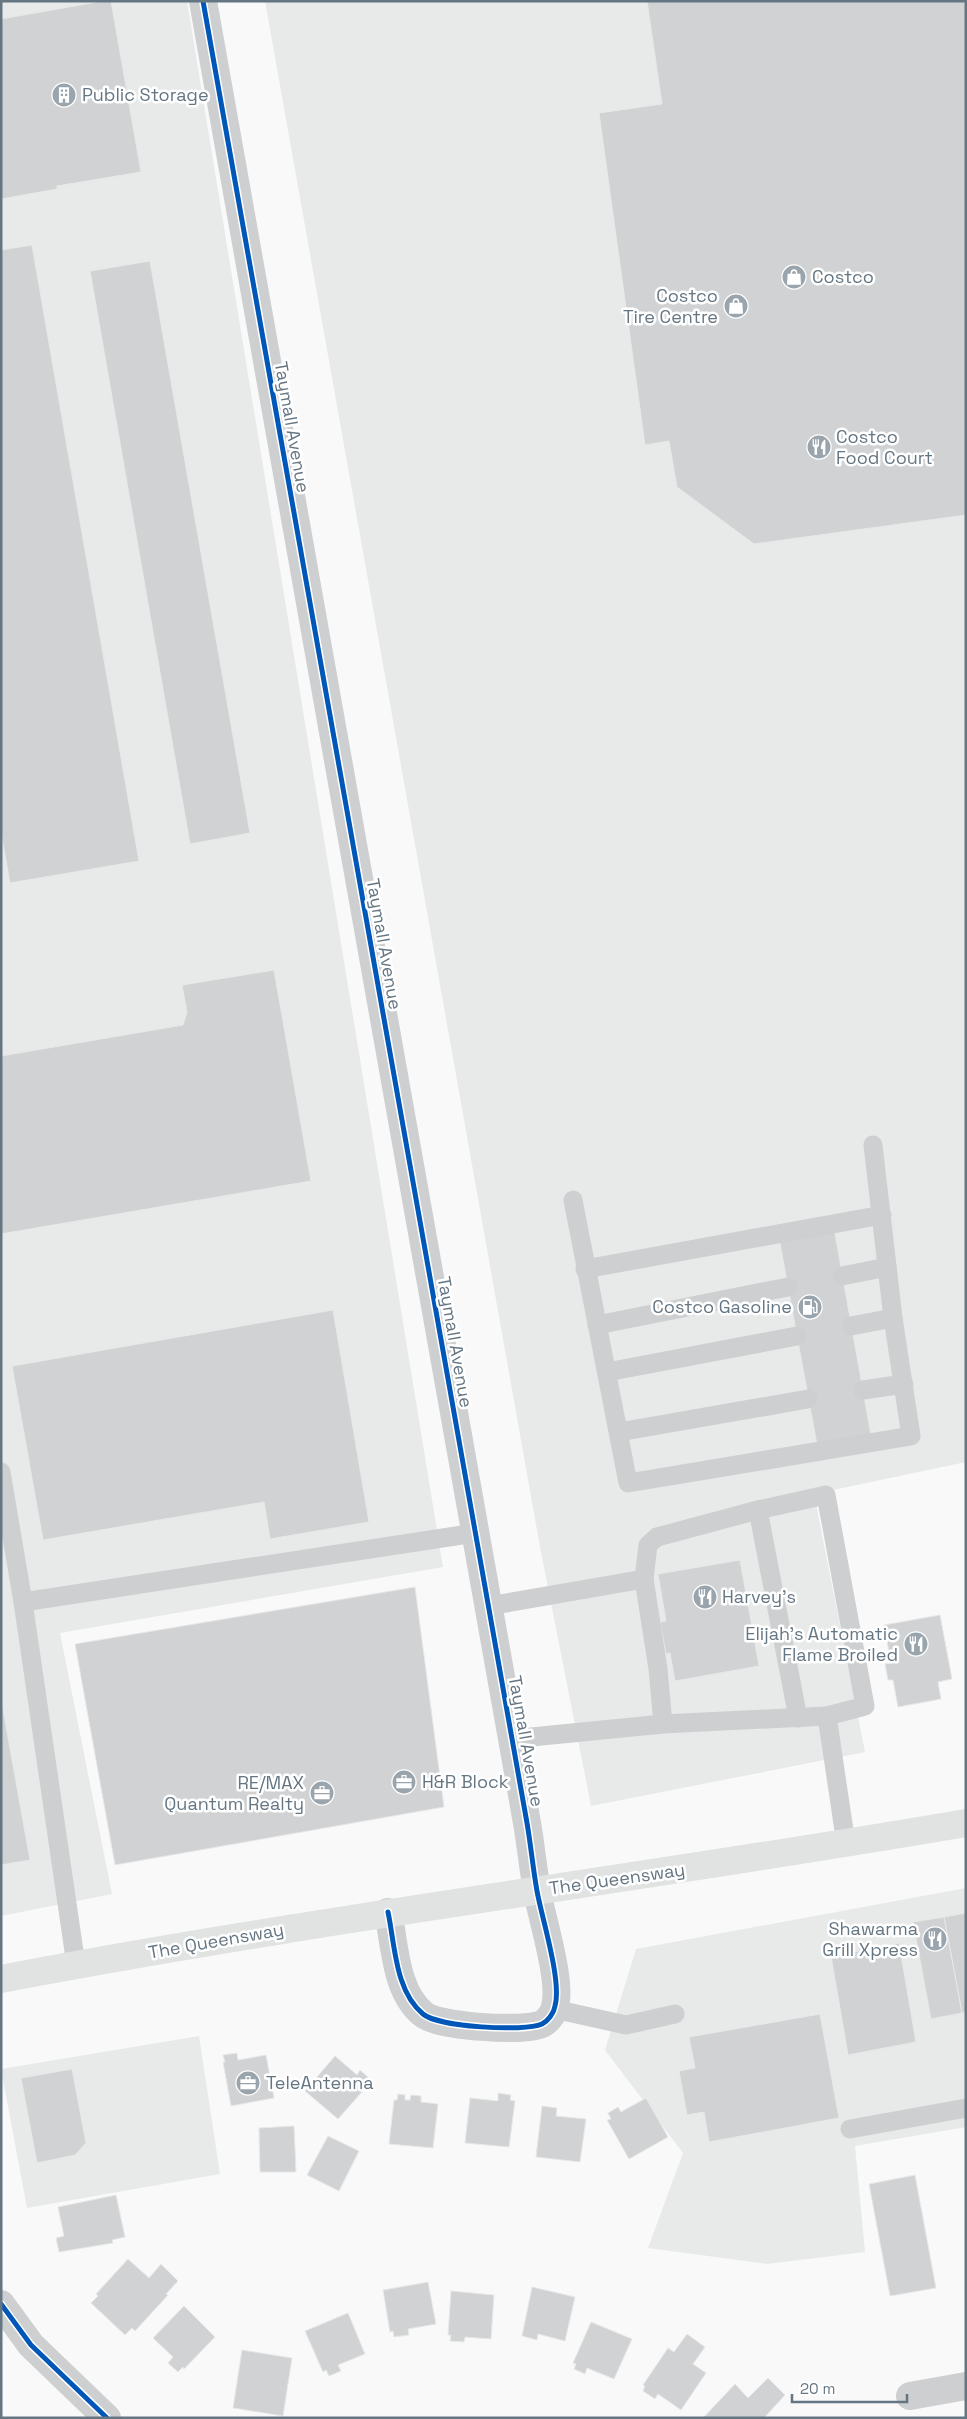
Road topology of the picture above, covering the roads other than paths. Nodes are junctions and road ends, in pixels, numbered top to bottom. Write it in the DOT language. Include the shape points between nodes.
graph roads {
  1 [pos="203,1"];
  2 [pos="873,1145"];
  3 [pos="573,1200"];
  4 [pos="882,1215"];
  5 [pos="887,1267"];
  6 [pos="585,1269"];
  7 [pos="842,1276"];
  8 [pos="788,1287"];
  9 [pos="893,1318"];
  10 [pos="597,1325"];
  11 [pos="851,1326"];
  12 [pos="797,1336"];
  13 [pos="607,1372"];
  14 [pos="904,1384"];
  15 [pos="863,1390"];
  16 [pos="808,1399"];
  17 [pos="619,1432"];
  18 [pos="1,1472"];
  19 [pos="758,1510"];
  20 [pos="475,1533"];
  21 [pos="644,1579"];
  22 [pos="23,1602"];
  23 [pos="489,1606"];
  24 [pos="827,1716"];
  25 [pos="798,1718"];
  26 [pos="663,1724"];
  27 [pos="511,1739"];
  28 [pos="966,1823"];
  29 [pos="846,1844"];
  30 [pos="537,1891"];
  31 [pos="388,1912"];
  32 [pos="76,1965"];
  33 [pos="1,1980"];
  34 [pos="554,2009"];
  35 [pos="675,2014"];
  36 [pos="966,2108"];
  37 [pos="850,2128"];
  38 [pos="1,2304"];
  39 [pos="966,2386"];
  40 [pos="910,2396"];
  41 [pos="107,2418"];
  1 -- 20 [label="street, Taymall Avenue"];
  2 -- 4 [label="lane"];
  3 -- 6 [label="lane"];
  4 -- 5 [label="lane"];
  4 -- 6 [label="lane"];
  5 -- 7 [label="lane"];
  5 -- 9 [label="lane"];
  6 -- 10 [label="lane"];
  8 -- 10 [label="lane"];
  9 -- 11 [label="lane"];
  9 -- 14 [label="lane"];
  10 -- 13 [label="lane"];
  12 -- 13 [label="lane"];
  13 -- 17 [label="lane"];
  14 -- 15 [label="lane"];
  14 -- 17 [label="lane" via="912,1436 628,1483"];
  16 -- 17 [label="lane"];
  18 -- 22 [label="lane"];
  19 -- 21 [label="lane" via="657,1537 648,1545"];
  19 -- 24 [label="lane" via="826,1495 865,1706"];
  19 -- 25 [label="lane"];
  20 -- 22 [label="lane"];
  20 -- 23 [label="street, Taymall Avenue"];
  21 -- 23 [label="lane"];
  21 -- 26 [label="lane"];
  22 -- 32 [label="lane"];
  23 -- 27 [label="street, Taymall Avenue"];
  24 -- 25 [label="lane"];
  24 -- 29 [label="lane"];
  25 -- 26 [label="lane"];
  26 -- 27 [label="lane"];
  27 -- 30 [label="street, Taymall Avenue"];
  28 -- 29 [label="main road, The Queensway"];
  29 -- 30 [label="main road, The Queensway"];
  30 -- 31 [label="main road, The Queensway"];
  30 -- 34 [label="street, Taymall Avenue" via="552,1961"];
  31 -- 32 [label="main road, The Queensway"];
  31 -- 34 [label="street" via="403,1987 423,2014 438,2021 521,2029 546,2021"];
  32 -- 33 [label="main road, The Queensway"];
  34 -- 35 [label="lane" via="626,2025"];
  36 -- 37 [label="lane"];
  38 -- 41 [label="street" via="31,2345"];
  39 -- 40 [label="street"];
}
